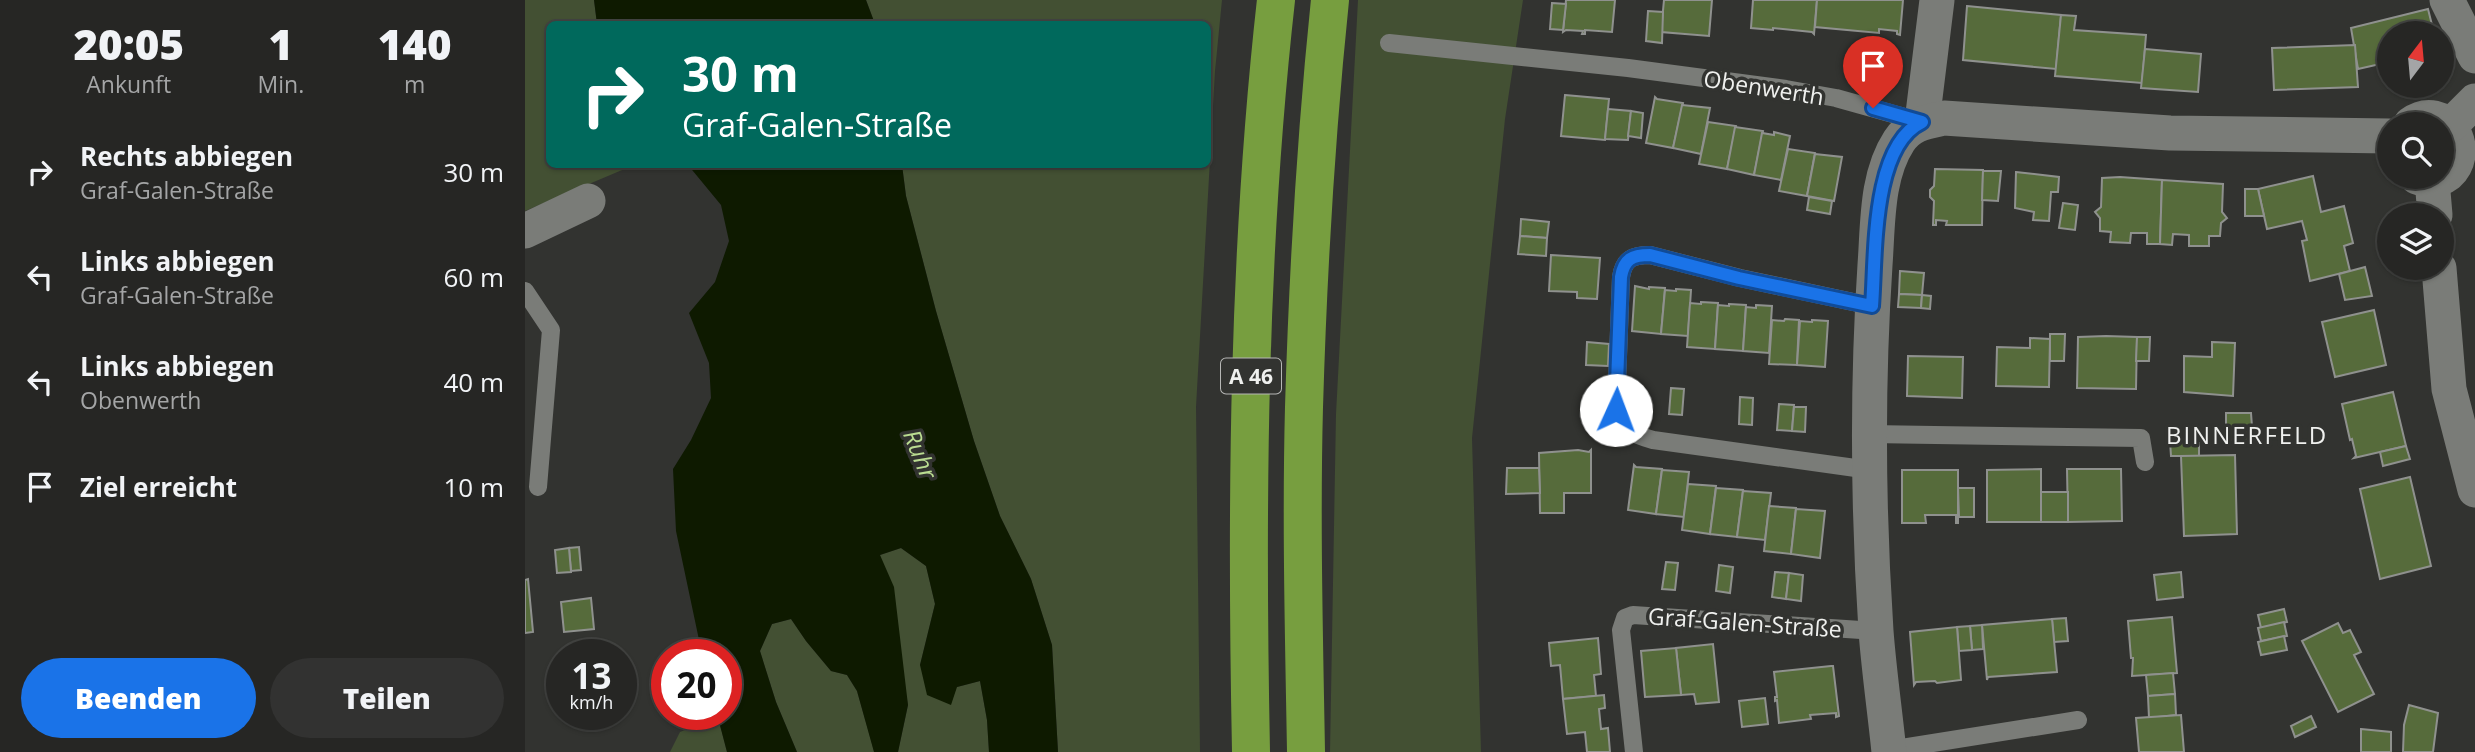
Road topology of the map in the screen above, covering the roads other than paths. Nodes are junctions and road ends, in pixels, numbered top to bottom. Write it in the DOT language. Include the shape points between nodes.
graph roads {
  1 [pos="1276,0"];
  2 [pos="1330,0"];
  3 [pos="1937,0"];
  4 [pos="2447,0"];
  5 [pos="1389,43"];
  6 [pos="2475,56"];
  7 [pos="2463,113"];
  8 [pos="1922,122"];
  9 [pos="2377,136"];
  10 [pos="2454,169"];
  11 [pos="588,201"];
  12 [pos="525,231"];
  13 [pos="2440,280"];
  14 [pos="525,291"];
  15 [pos="1872,306"];
  16 [pos="1869,433"];
  17 [pos="2145,462"];
  18 [pos="1870,470"];
  19 [pos="538,488"];
  20 [pos="2475,490"];
  21 [pos="1876,631"];
  22 [pos="2078,720"];
  23 [pos="1889,751"];
  24 [pos="1251,752"];
  25 [pos="1306,752"];
  26 [pos="1634,752"];
  1 -- 24 [label="highway, A 46" via="1267,78 1249,416"];
  2 -- 25 [label="highway, A 46" via="1304,409"];
  3 -- 8 [label="street"];
  4 -- 6 [label="street"];
  5 -- 8 [label="lane, Obenwerth" via="1786,89"];
  7 -- 10 [label="street" via="2458,135 2460,159"];
  8 -- 9 [label="street, Obenwerth" via="1944,118 2170,133"];
  8 -- 15 [label="street, Graf-Galen-Straße" via="1899,141 1889,161 1881,197"];
  11 -- 12 [label="street"];
  13 -- 20 [label="street" via="2449,389"];
  14 -- 19 [label="lane" via="551,330"];
  15 -- 16 [label="street, Graf-Galen-Straße"];
  15 -- 18 [label="lane" via="1650,255 1628,259 1621,277 1616,410 1628,430 1653,440"];
  16 -- 17 [label="lane" via="2141,438"];
  16 -- 18 [label="street, Graf-Galen-Straße"];
  18 -- 21 [label="street, Graf-Galen-Straße"];
  21 -- 23 [label="street, Graf-Galen-Straße"];
  21 -- 26 [label="lane, Graf-Galen-Straße" via="1625,618 1621,630"];
  22 -- 23 [label="lane"];
}
